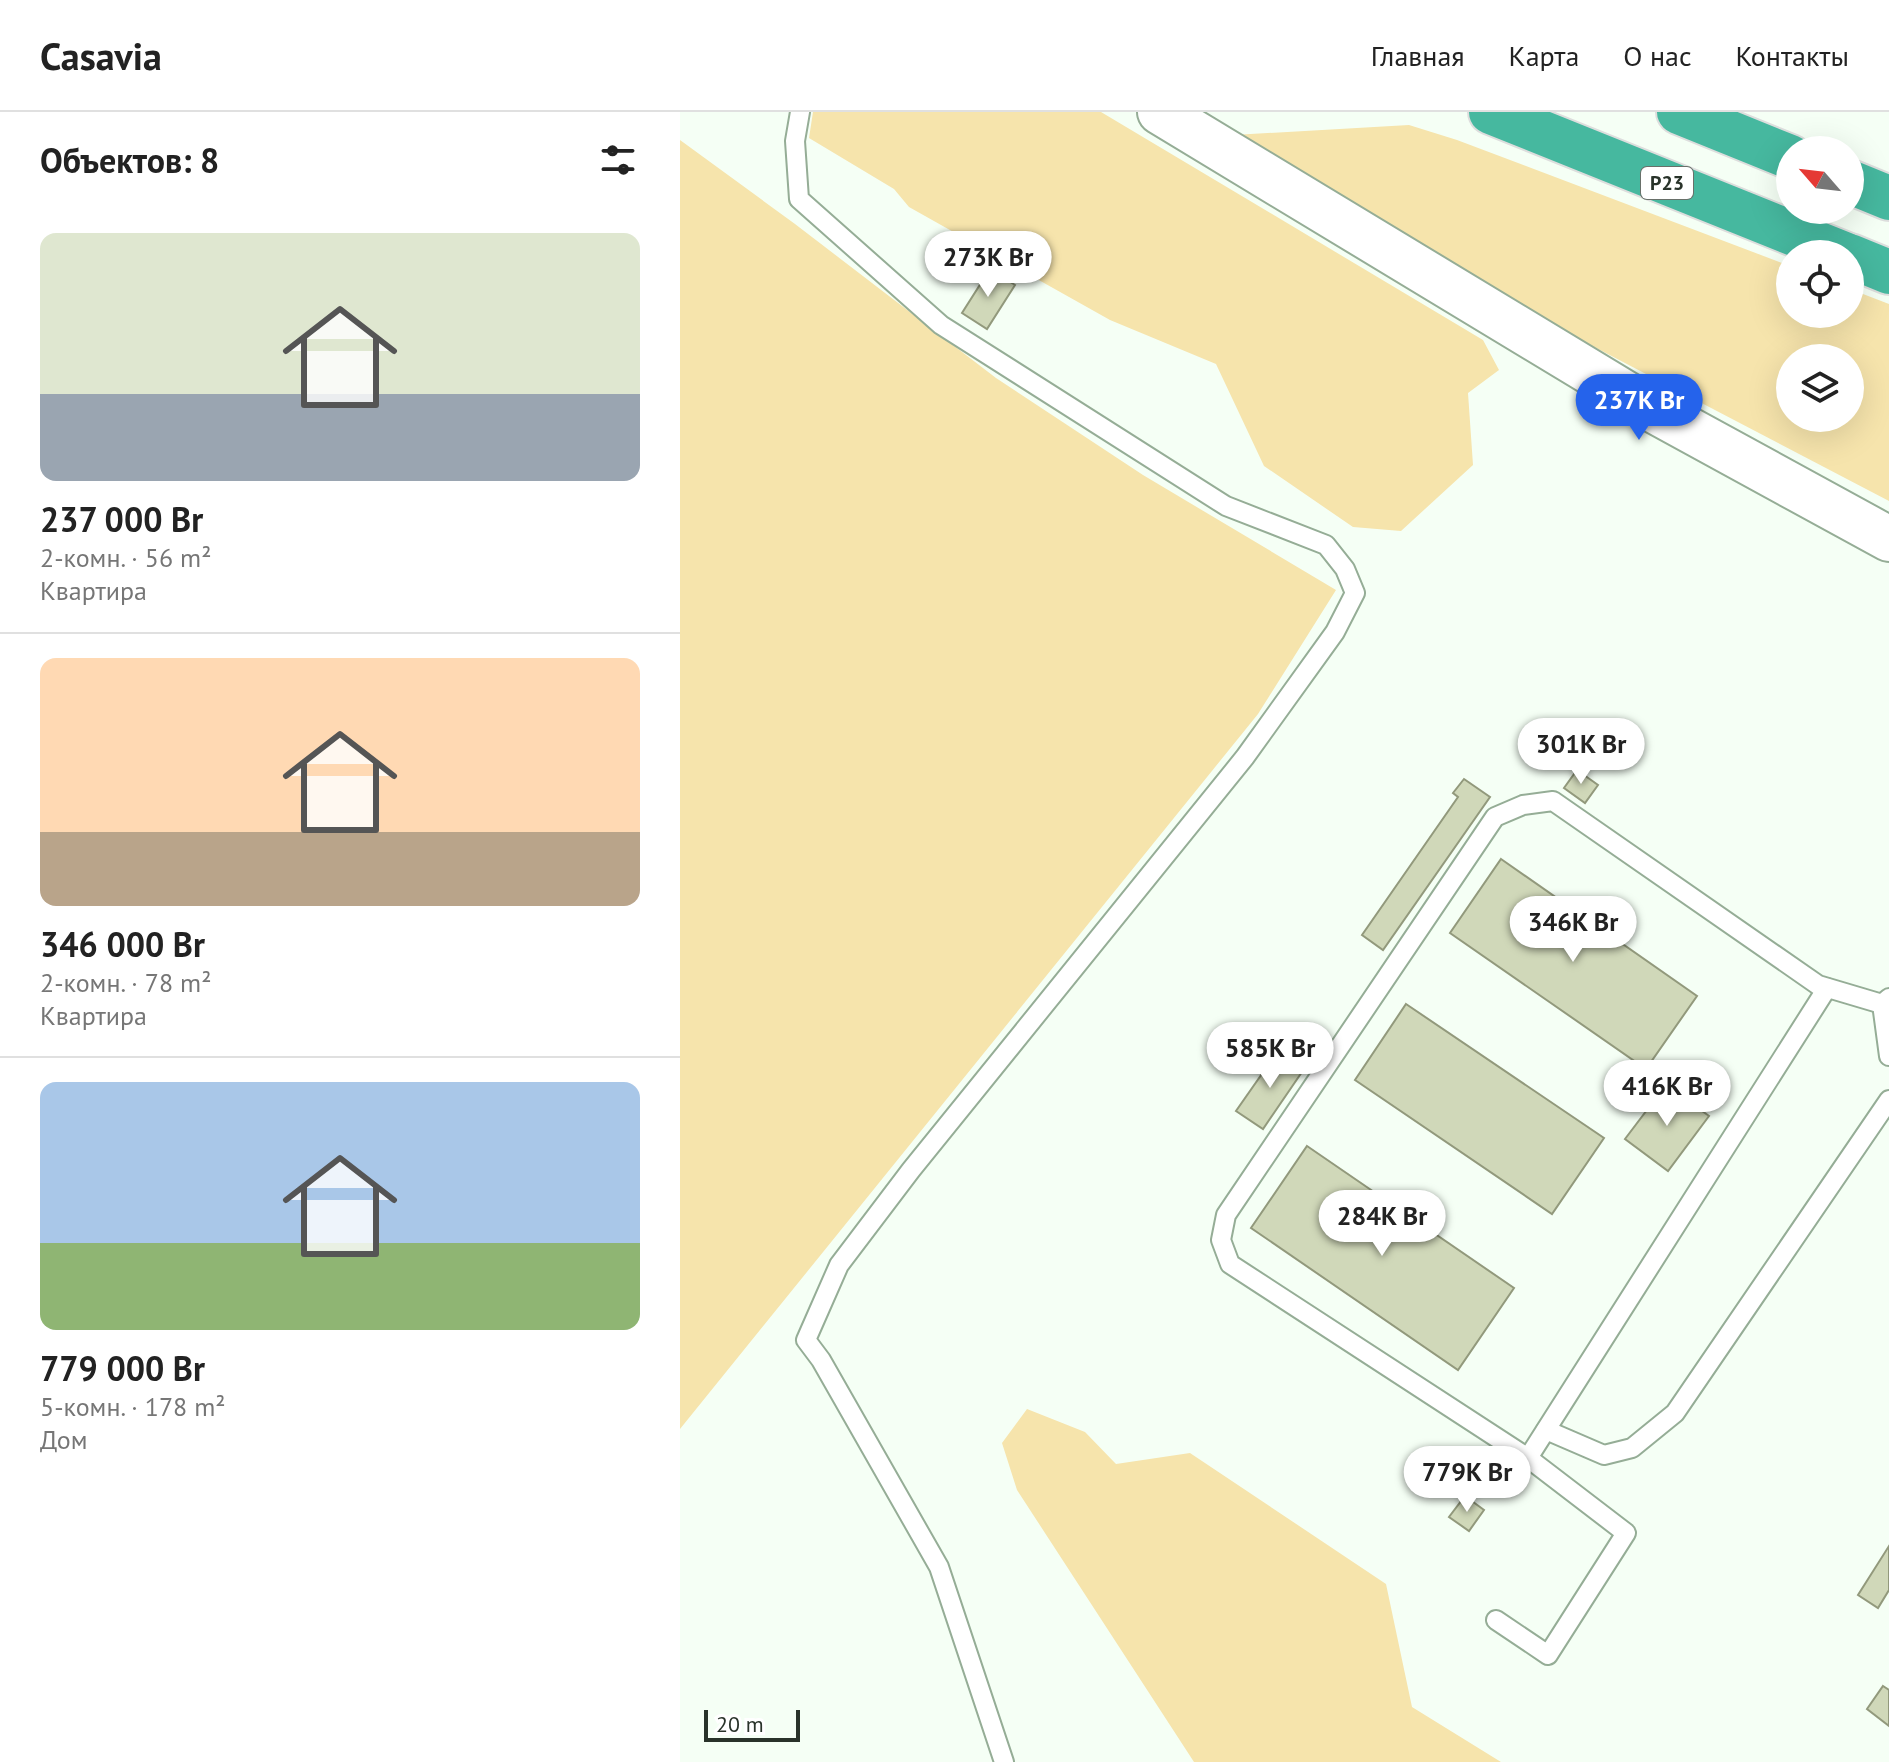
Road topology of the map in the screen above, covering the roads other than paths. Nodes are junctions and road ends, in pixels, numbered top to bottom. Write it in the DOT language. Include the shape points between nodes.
graph roads {
  1 [pos="800,112"];
  2 [pos="1160,112"];
  3 [pos="1491,112"];
  4 [pos="1679,112"];
  5 [pos="1776,151"];
  6 [pos="1864,188"];
  7 [pos="1889,198"];
  8 [pos="1809,240"];
  9 [pos="1864,262"];
  10 [pos="1889,272"];
  11 [pos="1889,539"];
  12 [pos="1827,988"];
  13 [pos="1886,1001"];
  14 [pos="1889,1056"];
  15 [pos="1889,1100"];
  16 [pos="1546,1430"];
  17 [pos="1528,1458"];
  18 [pos="1496,1620"];
  19 [pos="1004,1762"];
  1 -- 19 [label="lane" via="795,141 799,199 865,261 941,325 1226,506 1326,545 1355,593 1335,632 1245,757 839,1265 806,1340 939,1567"];
  2 -- 11 [label="street" via="1653,410"];
  3 -- 8 [label="highway, Р23"];
  4 -- 5 [label="highway"];
  6 -- 7 [label="highway"];
  9 -- 10 [label="highway"];
  12 -- 13 [label="lane"];
  12 -- 16 [label="lane"];
  12 -- 17 [label="lane" via="1553,801 1523,805 1495,817 1226,1215 1221,1240 1230,1264"];
  13 -- 14 [label="lane"];
  15 -- 16 [label="lane" via="1675,1413 1632,1448 1604,1455"];
  16 -- 17 [label="lane"];
  17 -- 18 [label="lane" via="1626,1533 1548,1655"];
}
